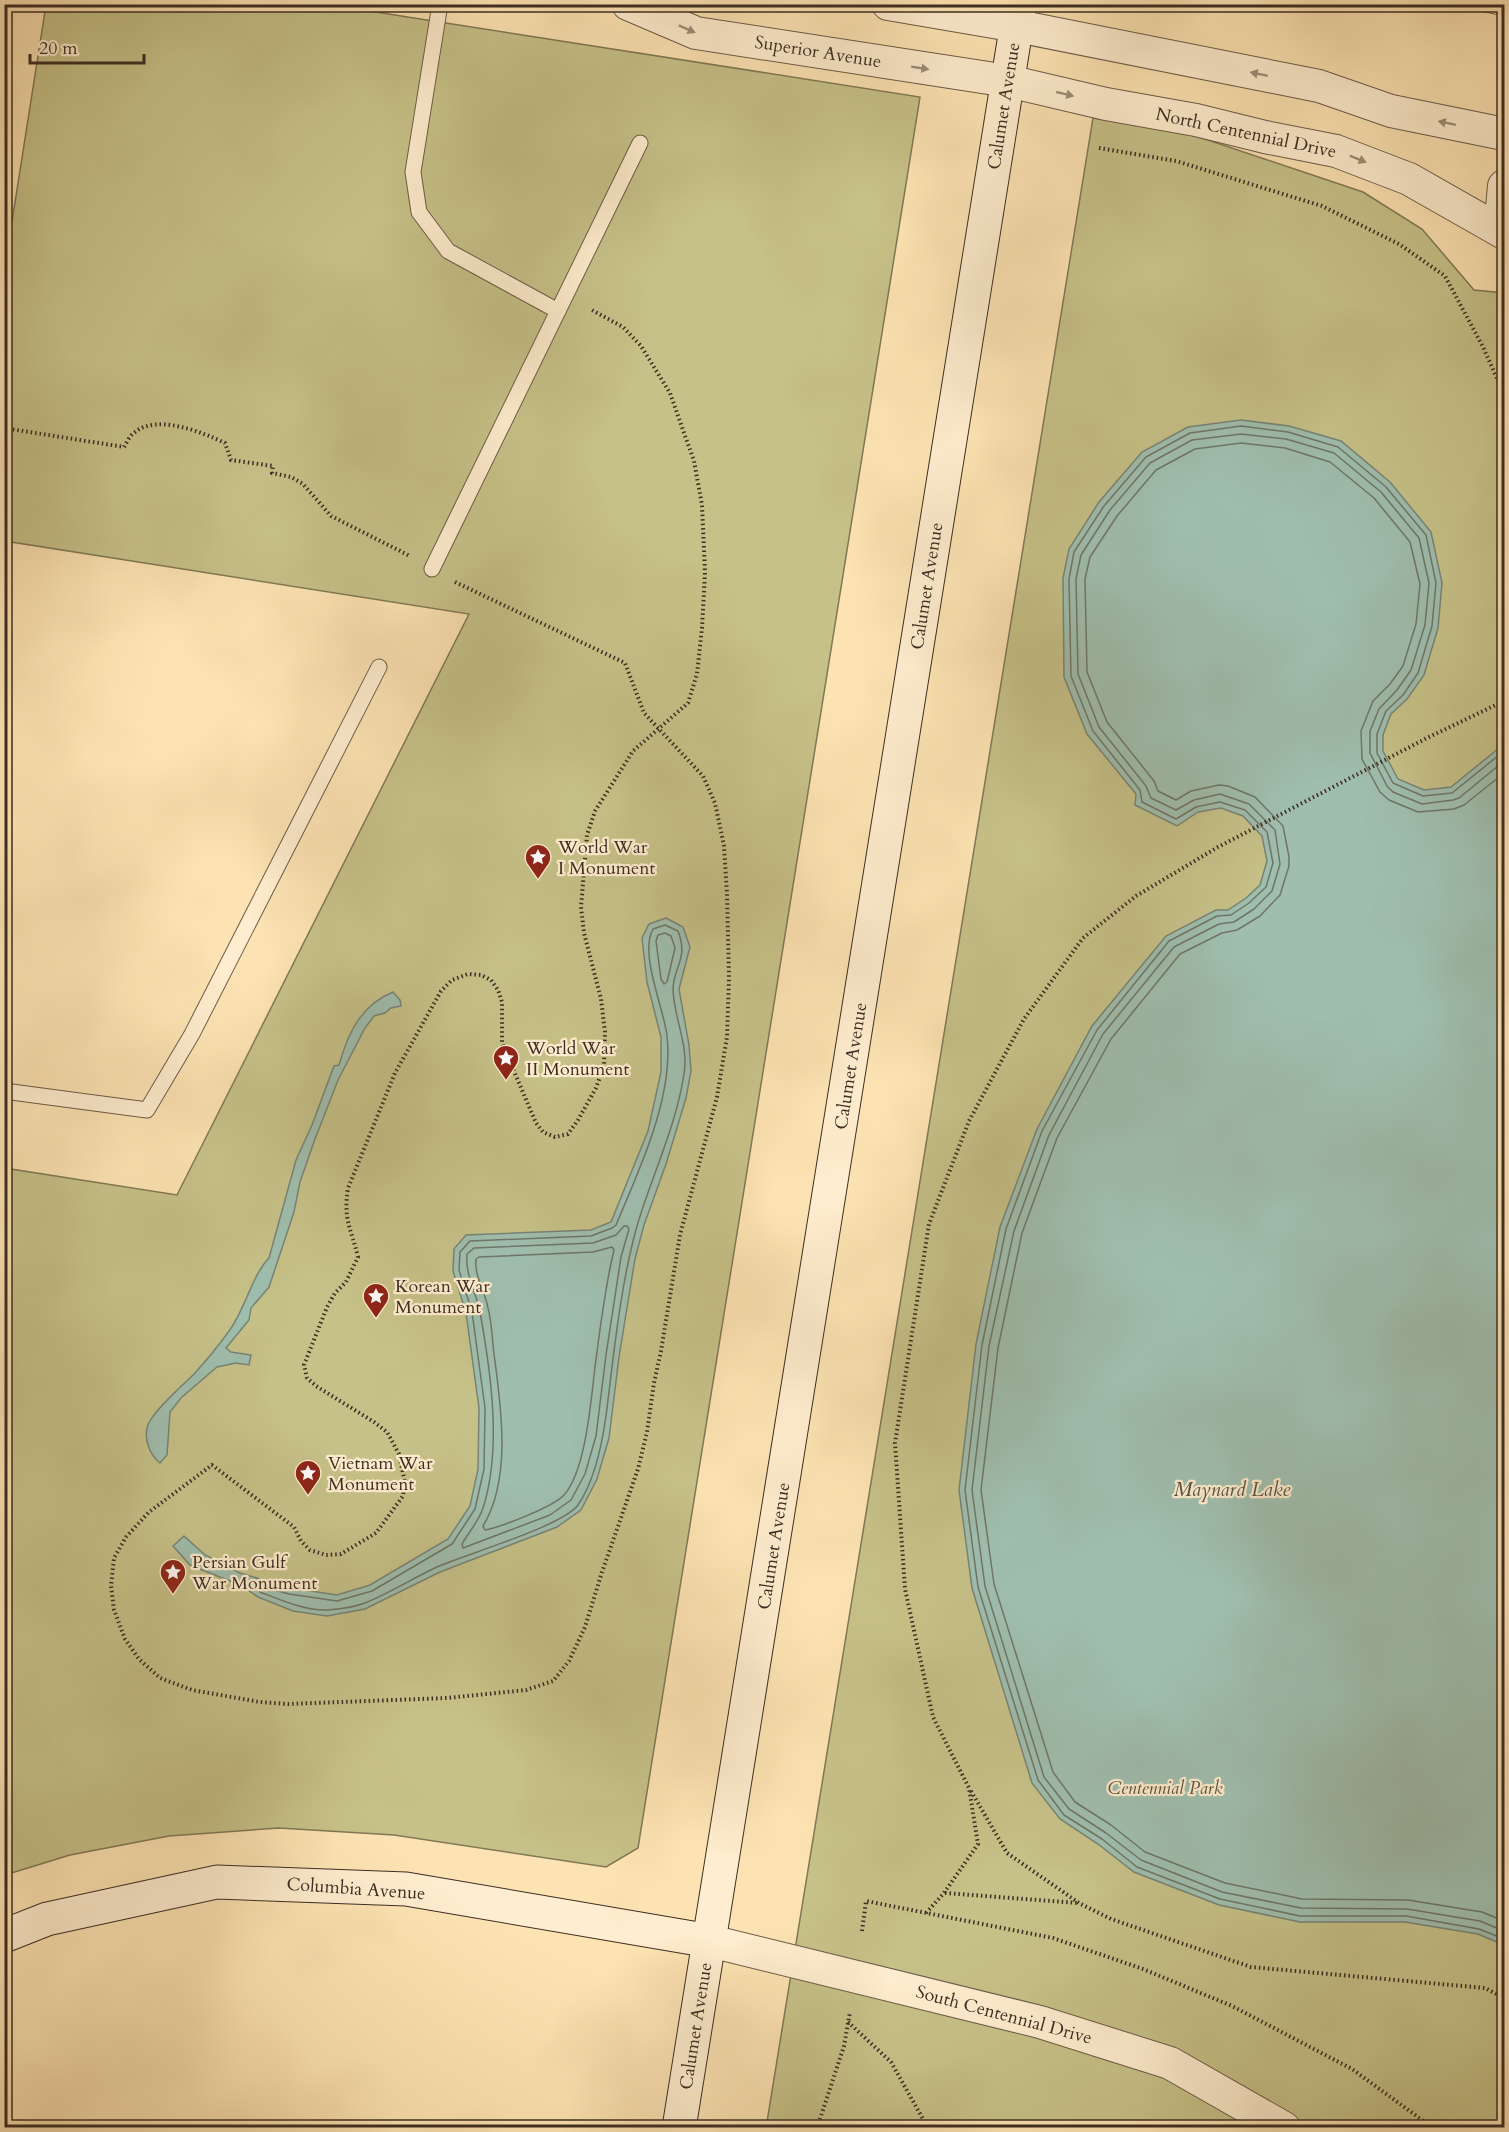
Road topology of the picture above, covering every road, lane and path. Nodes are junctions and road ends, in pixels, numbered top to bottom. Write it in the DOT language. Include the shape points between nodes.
graph roads {
  1 [pos="440,4"];
  2 [pos="628,4"];
  3 [pos="888,4"];
  4 [pos="1486,4"];
  5 [pos="635,5"];
  6 [pos="1504,8"];
  7 [pos="1019,15"];
  8 [pos="1008,81"];
  9 [pos="1504,134"];
  10 [pos="640,143"];
  11 [pos="1100,148"];
  12 [pos="1504,186"];
  13 [pos="1504,221"];
  14 [pos="1504,233"];
  15 [pos="566,295"];
  16 [pos="558,311"];
  17 [pos="1504,394"];
  18 [pos="4,428"];
  19 [pos="432,569"];
  20 [pos="379,667"];
  21 [pos="1504,701"];
  22 [pos="659,729"];
  23 [pos="4,1091"];
  24 [pos="969,1788"];
  25 [pos="944,1893"];
  26 [pos="1079,1903"];
  27 [pos="926,1912"];
  28 [pos="862,1931"];
  29 [pos="4,1936"];
  30 [pos="710,1941"];
  31 [pos="1504,1998"];
  32 [pos="850,2011"];
  33 [pos="848,2022"];
  34 [pos="679,2127"];
  35 [pos="817,2127"];
  36 [pos="928,2127"];
  37 [pos="1284,2127"];
  38 [pos="1433,2127"];
  1 -- 16 [label="lane" via="413,172 419,212 448,251"];
  2 -- 5 [label="street, Superior Avenue"];
  3 -- 7 [label="street"];
  4 -- 6 [label="lane"];
  5 -- 8 [label="street, Superior Avenue, one-way" via="696,33"];
  7 -- 8 [label="main road, Calumet Avenue"];
  9 -- 7 [label="street, one-way" via="1391,111 1319,86"];
  8 -- 14 [label="street, North Centennial Drive, one-way" via="1336,151 1409,180"];
  8 -- 30 [label="main road, Calumet Avenue"];
  10 -- 15 [label="lane"];
  11 -- 17 [label="path" via="1176,161 1322,206 1399,244 1445,276"];
  12 -- 13 [label="street"];
  15 -- 16 [label="lane"];
  15 -- 22 [label="path" via="623,327 641,346 670,393 694,461 702,505 705,573 696,674 688,704"];
  16 -- 19 [label="lane"];
  18 -- 19 [label="path" via="124,447 134,432 146,426 185,426 225,443 231,459 273,465 272,473 303,484 331,516"];
  19 -- 22 [label="path" via="625,663 644,712"];
  20 -- 23 [label="lane" via="192,1034 147,1110"];
  21 -- 24 [label="path" via="1218,846 1136,896 1083,938 1024,1019 969,1121 929,1224 895,1443 904,1589 933,1717"];
  22 -- 22 [label="path" via="703,776 715,803 724,846 727,1037 717,1097 680,1235 643,1450 585,1627 569,1661 553,1681 526,1690 447,1698 288,1704 192,1690 160,1678 139,1659 126,1639 114,1610 111,1586 114,1558 126,1537 149,1512 212,1465 294,1527 310,1550 326,1555 341,1554 376,1533 403,1496 405,1483 399,1454 387,1432 316,1386 304,1365 327,1307 358,1257 346,1219 348,1188 395,1073 441,991 452,980 468,974 491,980 498,990 502,1002 502,1043 536,1123 543,1132 555,1137 568,1134 579,1120 604,1066 605,1032 581,907 587,834 595,811 633,751"];
  24 -- 25 [label="path" via="978,1844"];
  24 -- 26 [label="path" via="1007,1853"];
  25 -- 26 [label="path"];
  25 -- 27 [label="path"];
  26 -- 31 [label="path" via="1111,1919 1251,1967 1485,1988"];
  27 -- 28 [label="path" via="866,1900"];
  27 -- 38 [label="path" via="1053,1938 1232,2006 1352,2069"];
  29 -- 30 [label="main road, Columbia Avenue" via="47,1919 217,1882 406,1889"];
  30 -- 34 [label="main road, Calumet Avenue"];
  30 -- 37 [label="street, South Centennial Drive" via="1040,2022 1170,2063"];
  32 -- 33 [label="path"];
  33 -- 35 [label="path"];
  33 -- 36 [label="path" via="891,2062"];
}
